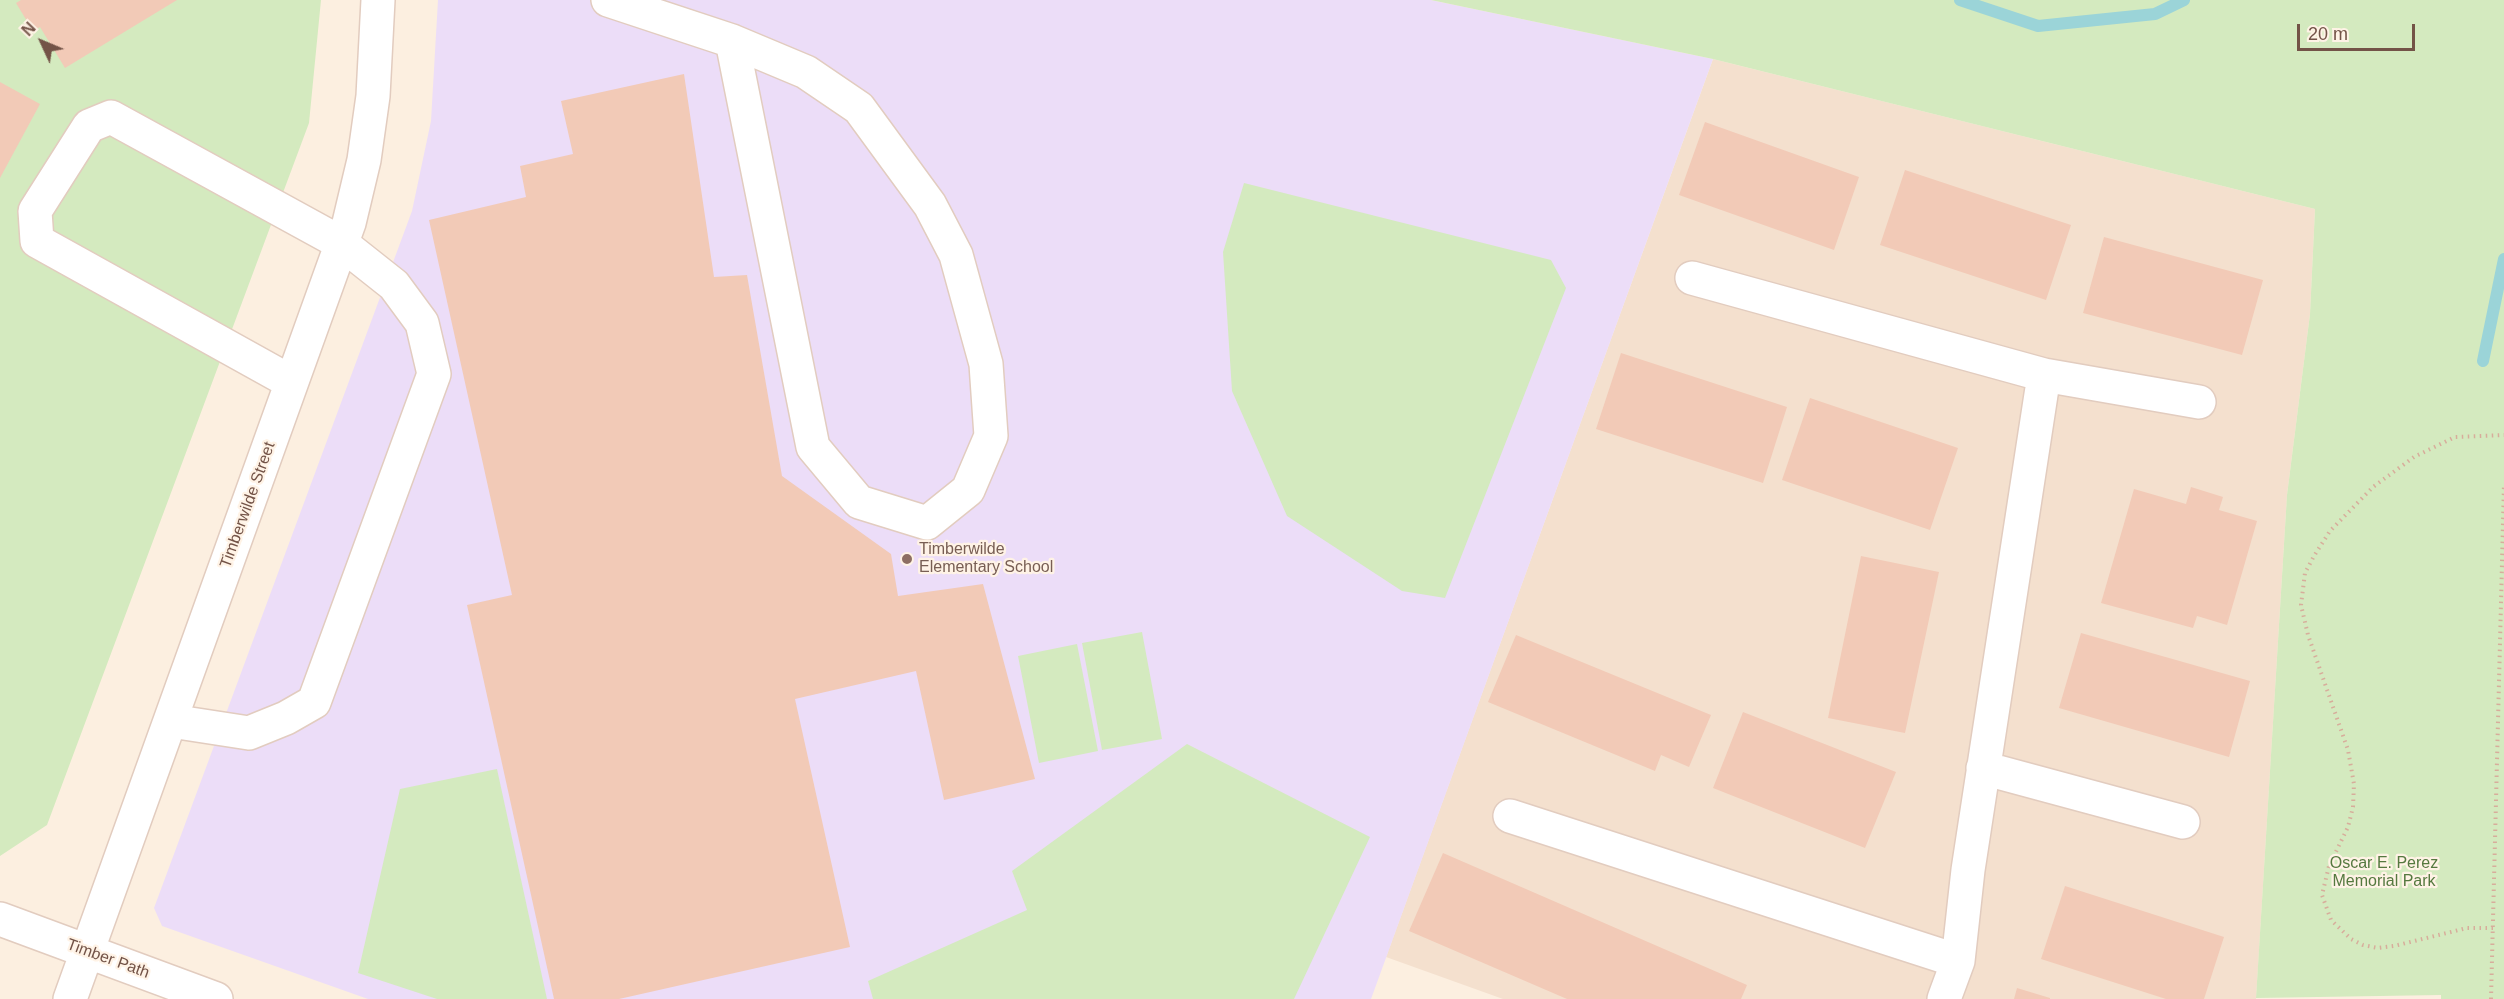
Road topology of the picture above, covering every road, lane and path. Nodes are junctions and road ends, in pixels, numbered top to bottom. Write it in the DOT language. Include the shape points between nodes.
graph roads {
  1 [pos="378,0"];
  2 [pos="608,0"];
  3 [pos="732,41"];
  4 [pos="341,243"];
  5 [pos="1692,278"];
  6 [pos="2044,375"];
  7 [pos="291,382"];
  8 [pos="2199,402"];
  9 [pos="2504,435"];
  10 [pos="2504,484"];
  11 [pos="171,721"];
  12 [pos="1983,768"];
  13 [pos="1510,816"];
  14 [pos="2183,822"];
  15 [pos="0,919"];
  16 [pos="2493,928"];
  17 [pos="87,952"];
  18 [pos="1958,961"];
  19 [pos="70,999"];
  20 [pos="216,999"];
  21 [pos="1944,999"];
  22 [pos="2490,999"];
  1 -- 4 [label="street, Timberwilde Street" via="372,107 364,160"];
  2 -- 3 [label="street"];
  3 -- 3 [label="street" via="806,72 859,108 930,205 956,255 986,364 991,436 968,490 927,523 859,502 813,447"];
  4 -- 7 [label="street, Timberwilde Street"];
  4 -- 7 [label="street" via="111,117 89,126 34,211 37,241"];
  4 -- 11 [label="street" via="394,285 422,322 434,374 314,702 249,733"];
  5 -- 6 [label="street"];
  6 -- 8 [label="street"];
  6 -- 12 [label="street"];
  7 -- 11 [label="street, Timberwilde Street"];
  9 -- 16 [label="path" via="2455,437 2414,457 2373,487 2330,531 2314,555 2305,573 2301,605 2348,750 2354,784 2348,827 2323,888 2331,920 2351,939 2378,948 2468,928"];
  10 -- 16 [label="path"];
  11 -- 17 [label="street, Timberwilde Street"];
  12 -- 14 [label="street"];
  12 -- 18 [label="street"];
  13 -- 18 [label="street"];
  15 -- 17 [label="street, Timber Path"];
  16 -- 22 [label="path"];
  17 -- 19 [label="street, Timberwilde Street"];
  17 -- 20 [label="street, Timber Path"];
  18 -- 21 [label="street"];
}
